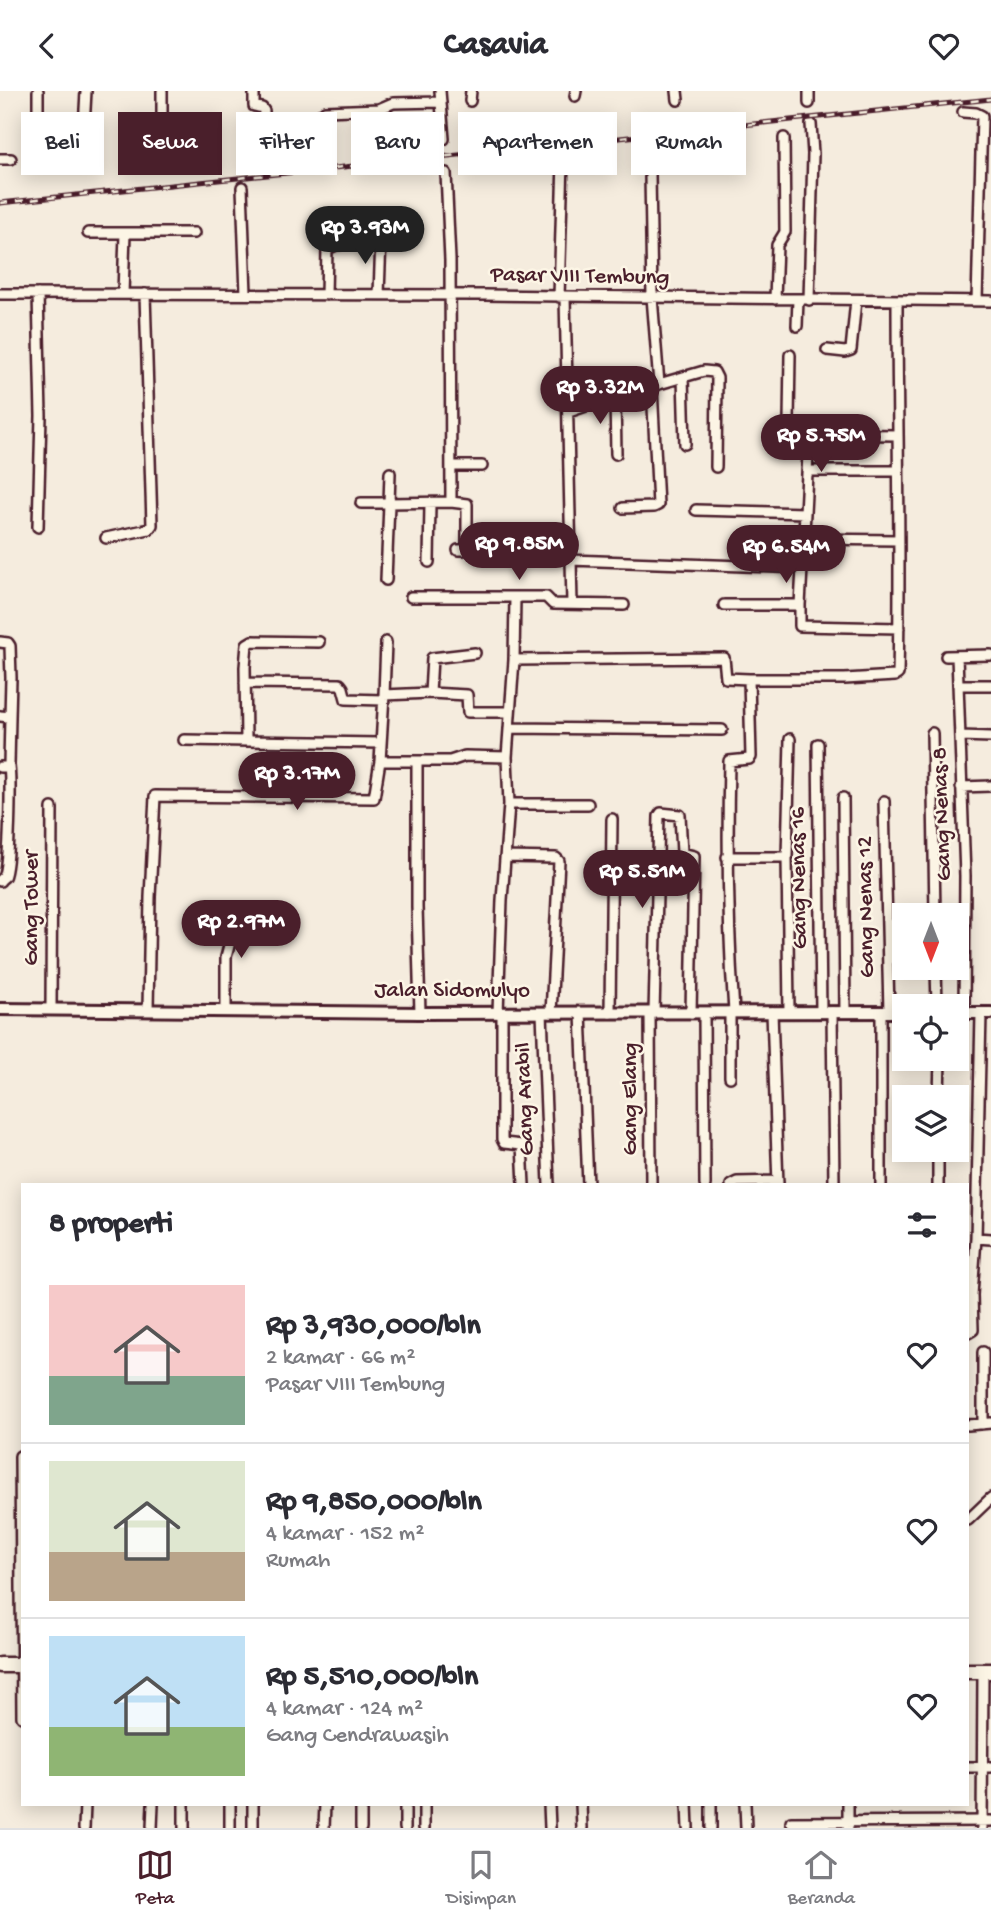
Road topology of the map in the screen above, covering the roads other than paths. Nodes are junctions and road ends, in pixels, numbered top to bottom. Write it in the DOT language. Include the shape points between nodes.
graph roads {
  1 [pos="38,91"];
  2 [pos="86,91"];
  3 [pos="162,91"];
  4 [pos="254,91"];
  5 [pos="440,91"];
  6 [pos="809,91"];
  7 [pos="441,102"];
  8 [pos="809,103"];
  9 [pos="162,112"];
  10 [pos="264,112"];
  11 [pos="324,112"];
  12 [pos="442,112"];
  13 [pos="963,112"];
  14 [pos="811,124"];
  15 [pos="986,136"];
  16 [pos="784,138"];
  17 [pos="0,159"];
  18 [pos="11,159"];
  19 [pos="446,173"];
  20 [pos="562,175"];
  21 [pos="650,175"];
  22 [pos="242,187"];
  23 [pos="88,233"];
  24 [pos="125,233"];
  25 [pos="194,233"];
  26 [pos="381,238"];
  27 [pos="348,243"];
  28 [pos="145,293"];
  29 [pos="0,294"];
  30 [pos="38,294"];
  31 [pos="123,294"];
  32 [pos="246,294"];
  33 [pos="326,295"];
  34 [pos="379,295"];
  35 [pos="450,295"];
  36 [pos="562,297"];
  37 [pos="652,297"];
  38 [pos="775,299"];
  39 [pos="797,299"];
  40 [pos="809,300"];
  41 [pos="856,300"];
  42 [pos="897,301"];
  43 [pos="977,301"];
  44 [pos="991,301"];
  45 [pos="797,327"];
  46 [pos="827,350"];
  47 [pos="790,355"];
  48 [pos="683,377"];
  49 [pos="655,385"];
  50 [pos="615,396"];
  51 [pos="569,411"];
  52 [pos="809,434"];
  53 [pos="897,436"];
  54 [pos="685,444"];
  55 [pos="616,454"];
  56 [pos="451,466"];
  57 [pos="482,466"];
  58 [pos="716,467"];
  59 [pos="813,471"];
  60 [pos="898,471"];
  61 [pos="390,473"];
  62 [pos="450,502"];
  63 [pos="361,503"];
  64 [pos="389,503"];
  65 [pos="430,503"];
  66 [pos="623,507"];
  67 [pos="696,510"];
  68 [pos="805,513"];
  69 [pos="38,527"];
  70 [pos="106,538"];
  71 [pos="804,539"];
  72 [pos="899,540"];
  73 [pos="458,550"];
  74 [pos="570,560"];
  75 [pos="429,562"];
  76 [pos="802,568"];
  77 [pos="386,580"];
  78 [pos="411,597"];
  79 [pos="515,597"];
  80 [pos="572,604"];
  81 [pos="624,605"];
  82 [pos="724,605"];
  83 [pos="800,605"];
  84 [pos="899,628"];
  85 [pos="0,642"];
  86 [pos="318,642"];
  87 [pos="386,642"];
  88 [pos="475,653"];
  89 [pos="946,656"];
  90 [pos="959,656"];
  91 [pos="991,656"];
  92 [pos="514,660"];
  93 [pos="750,680"];
  94 [pos="245,683"];
  95 [pos="958,685"];
  96 [pos="991,685"];
  97 [pos="430,693"];
  98 [pos="383,698"];
  99 [pos="510,712"];
  100 [pos="5,717"];
  101 [pos="509,728"];
  102 [pos="722,730"];
  103 [pos="932,733"];
  104 [pos="960,736"];
  105 [pos="991,737"];
  106 [pos="790,739"];
  107 [pos="184,740"];
  108 [pos="246,740"];
  109 [pos="380,743"];
  110 [pos="818,744"];
  111 [pos="507,757"];
  112 [pos="380,761"];
  113 [pos="417,761"];
  114 [pos="4,767"];
  115 [pos="991,786"];
  116 [pos="961,787"];
  117 [pos="843,798"];
  118 [pos="884,801"];
  119 [pos="509,804"];
  120 [pos="588,804"];
  121 [pos="52,808"];
  122 [pos="612,819"];
  123 [pos="505,857"];
  124 [pos="727,857"];
  125 [pos="787,857"];
  126 [pos="0,881"];
  127 [pos="935,903"];
  128 [pos="229,911"];
  129 [pos="962,994"];
  130 [pos="0,1009"];
  131 [pos="51,1009"];
  132 [pos="148,1009"];
  133 [pos="226,1010"];
  134 [pos="732,1012"];
  135 [pos="772,1012"];
  136 [pos="789,1012"];
  137 [pos="826,1012"];
  138 [pos="845,1012"];
  139 [pos="885,1012"];
  140 [pos="892,1012"];
  141 [pos="420,1013"];
  142 [pos="500,1013"];
  143 [pos="547,1013"];
  144 [pos="581,1013"];
  145 [pos="610,1013"];
  146 [pos="652,1013"];
  147 [pos="691,1013"];
  148 [pos="704,1013"];
  149 [pos="986,1013"];
  150 [pos="730,1077"];
  151 [pos="938,1162"];
  152 [pos="524,1183"];
  153 [pos="549,1183"];
  154 [pos="588,1183"];
  155 [pos="651,1183"];
  156 [pos="705,1183"];
  157 [pos="735,1183"];
  158 [pos="778,1183"];
  159 [pos="834,1183"];
  160 [pos="881,1183"];
  161 [pos="937,1183"];
  162 [pos="975,1238"];
  163 [pos="991,1239"];
  164 [pos="969,1333"];
  165 [pos="983,1352"];
  166 [pos="987,1423"];
  167 [pos="969,1425"];
  168 [pos="20,1456"];
  169 [pos="991,1498"];
  170 [pos="969,1519"];
  171 [pos="21,1560"];
  172 [pos="0,1665"];
  173 [pos="21,1665"];
  174 [pos="969,1671"];
  175 [pos="987,1671"];
  176 [pos="969,1767"];
  177 [pos="987,1767"];
  178 [pos="85,1806"];
  179 [pos="153,1806"];
  180 [pos="184,1806"];
  181 [pos="230,1806"];
  182 [pos="253,1806"];
  183 [pos="325,1806"];
  184 [pos="362,1806"];
  185 [pos="405,1806"];
  186 [pos="424,1806"];
  187 [pos="550,1806"];
  188 [pos="580,1806"];
  189 [pos="687,1806"];
  190 [pos="711,1806"];
  191 [pos="745,1806"];
  192 [pos="848,1806"];
  193 [pos="791,1822"];
  194 [pos="985,1823"];
  195 [pos="848,1825"];
  196 [pos="84,1828"];
  197 [pos="152,1828"];
  198 [pos="184,1828"];
  199 [pos="230,1828"];
  200 [pos="253,1828"];
  201 [pos="324,1828"];
  202 [pos="361,1828"];
  203 [pos="405,1828"];
  204 [pos="424,1828"];
  205 [pos="550,1828"];
  206 [pos="582,1828"];
  207 [pos="688,1828"];
  208 [pos="711,1828"];
  209 [pos="746,1828"];
  1 -- 2 [label="street" via="38,147 44,151 83,145"];
  3 -- 9 [label="street"];
  4 -- 10 [label="street" via="254,106"];
  5 -- 7 [label="street"];
  6 -- 8 [label="street"];
  7 -- 11 [label="street"];
  7 -- 12 [label="street"];
  13 -- 15 [label="street" via="982,116"];
  14 -- 40 [label="street"];
  15 -- 43 [label="street" via="978,196"];
  16 -- 38 [label="street" via="785,232 777,245"];
  17 -- 18 [label="street"];
  19 -- 35 [label="street"];
  20 -- 36 [label="street"];
  21 -- 37 [label="street"];
  22 -- 32 [label="street"];
  23 -- 24 [label="street"];
  24 -- 25 [label="street"];
  24 -- 31 [label="street"];
  26 -- 34 [label="street"];
  27 -- 33 [label="street" via="327,249"];
  28 -- 31 [label="street, Pasar VIII Tembung"];
  28 -- 32 [label="street, Pasar VIII Tembung"];
  28 -- 70 [label="street" via="152,525"];
  29 -- 30 [label="street, Pasar VIII Tembung"];
  30 -- 31 [label="street, Pasar VIII Tembung"];
  30 -- 69 [label="street"];
  32 -- 33 [label="street, Pasar VIII Tembung"];
  33 -- 34 [label="street, Pasar VIII Tembung"];
  34 -- 35 [label="street, Pasar VIII Tembung"];
  35 -- 36 [label="street, Pasar VIII Tembung"];
  35 -- 56 [label="street"];
  36 -- 37 [label="street, Pasar VIII Tembung"];
  36 -- 51 [label="street"];
  37 -- 38 [label="street, Pasar VIII Tembung"];
  37 -- 49 [label="street"];
  38 -- 39 [label="street, Pasar VIII Tembung"];
  39 -- 40 [label="street, Pasar VIII Tembung"];
  39 -- 45 [label="street"];
  40 -- 41 [label="street, Pasar VIII Tembung"];
  41 -- 42 [label="street, Pasar VIII Tembung"];
  41 -- 46 [label="street" via="851,350"];
  42 -- 43 [label="street, Pasar VIII Tembung"];
  42 -- 53 [label="street"];
  43 -- 44 [label="street, Pasar VIII Tembung"];
  47 -- 52 [label="street" via="789,422 808,428"];
  48 -- 49 [label="street"];
  48 -- 54 [label="street"];
  48 -- 58 [label="street" via="704,371 714,372 717,378"];
  49 -- 50 [label="street"];
  49 -- 66 [label="street" via="658,505"];
  50 -- 51 [label="street"];
  50 -- 55 [label="street"];
  51 -- 74 [label="street"];
  52 -- 53 [label="street"];
  52 -- 68 [label="street"];
  53 -- 60 [label="street"];
  56 -- 57 [label="street"];
  56 -- 62 [label="street"];
  59 -- 60 [label="street"];
  60 -- 72 [label="street"];
  61 -- 64 [label="street"];
  62 -- 65 [label="street"];
  62 -- 73 [label="street" via="467,506 467,546"];
  63 -- 64 [label="street"];
  64 -- 65 [label="street"];
  64 -- 77 [label="street"];
  65 -- 75 [label="street"];
  67 -- 68 [label="street"];
  68 -- 71 [label="street"];
  71 -- 72 [label="street"];
  71 -- 76 [label="street"];
  72 -- 84 [label="street"];
  74 -- 76 [label="street"];
  74 -- 80 [label="street"];
  76 -- 83 [label="street"];
  78 -- 79 [label="street"];
  79 -- 80 [label="street" via="546,597 552,604"];
  79 -- 92 [label="street"];
  80 -- 81 [label="street"];
  82 -- 83 [label="street"];
  83 -- 84 [label="street" via="800,626"];
  84 -- 93 [label="street" via="896,676"];
  85 -- 100 [label="street" via="10,646"];
  86 -- 94 [label="street" via="248,642"];
  87 -- 98 [label="street"];
  88 -- 97 [label="street" via="432,658"];
  89 -- 90 [label="street"];
  90 -- 91 [label="street"];
  90 -- 95 [label="street, Gang Nenas 8"];
  92 -- 93 [label="street" via="724,658 726,678"];
  92 -- 99 [label="street"];
  93 -- 124 [label="street" via="751,757 729,761"];
  94 -- 98 [label="street" via="340,684 346,699"];
  94 -- 108 [label="street"];
  95 -- 96 [label="street"];
  95 -- 104 [label="street, Gang Nenas 8"];
  97 -- 98 [label="street"];
  97 -- 99 [label="street" via="467,695 468,712"];
  98 -- 109 [label="street"];
  99 -- 101 [label="street"];
  100 -- 114 [label="street"];
  101 -- 102 [label="street"];
  101 -- 111 [label="street"];
  103 -- 127 [label="street"];
  104 -- 105 [label="street"];
  104 -- 116 [label="street, Gang Nenas 8"];
  106 -- 125 [label="street"];
  107 -- 108 [label="street"];
  108 -- 109 [label="street"];
  109 -- 112 [label="street"];
  110 -- 137 [label="street, Gang Nenas 16"];
  111 -- 113 [label="street"];
  111 -- 119 [label="street"];
  112 -- 113 [label="street"];
  112 -- 132 [label="street" via="373,798 155,796"];
  113 -- 141 [label="street"];
  114 -- 126 [label="street" via="10,799 5,873"];
  115 -- 116 [label="street"];
  116 -- 129 [label="street, Gang Nenas 8" via="965,876"];
  117 -- 138 [label="street"];
  118 -- 139 [label="street, Gang Nenas 12"];
  119 -- 120 [label="street"];
  119 -- 123 [label="street"];
  121 -- 131 [label="street, Gang Tower"];
  122 -- 145 [label="street"];
  123 -- 142 [label="street"];
  123 -- 143 [label="street, Gang Arabil" via="558,861"];
  124 -- 125 [label="street"];
  124 -- 134 [label="street"];
  125 -- 136 [label="street"];
  128 -- 133 [label="street"];
  130 -- 131 [label="street, Jalan Sidomulyo"];
  131 -- 132 [label="street, Jalan Sidomulyo"];
  132 -- 133 [label="street, Jalan Sidomulyo"];
  133 -- 141 [label="street, Jalan Sidomulyo"];
  134 -- 135 [label="street, Jalan Sidomulyo"];
  134 -- 148 [label="street, Jalan Sidomulyo"];
  134 -- 150 [label="street"];
  135 -- 136 [label="street, Jalan Sidomulyo"];
  135 -- 158 [label="street"];
  136 -- 137 [label="street, Jalan Sidomulyo"];
  137 -- 138 [label="street, Jalan Sidomulyo"];
  137 -- 159 [label="street, Gang Nenas 16"];
  138 -- 139 [label="street, Jalan Sidomulyo"];
  139 -- 140 [label="street, Jalan Sidomulyo"];
  139 -- 160 [label="street, Gang Nenas 12"];
  141 -- 142 [label="street, Jalan Sidomulyo"];
  142 -- 143 [label="street, Jalan Sidomulyo"];
  142 -- 152 [label="street" via="502,1142 522,1145"];
  143 -- 144 [label="street, Jalan Sidomulyo"];
  143 -- 153 [label="street, Gang Arabil"];
  144 -- 145 [label="street, Jalan Sidomulyo"];
  144 -- 154 [label="street"];
  145 -- 146 [label="street, Jalan Sidomulyo"];
  146 -- 147 [label="street, Jalan Sidomulyo"];
  146 -- 147 [label="street, Gang Elang" via="659,814 680,815 682,853 694,856"];
  146 -- 155 [label="street, Gang Elang"];
  147 -- 148 [label="street, Jalan Sidomulyo"];
  148 -- 156 [label="street"];
  149 -- 162 [label="street"];
  151 -- 161 [label="street"];
  157 -- 158 [label="street"];
  162 -- 163 [label="street"];
  162 -- 164 [label="street" via="973,1330"];
  165 -- 166 [label="street"];
  166 -- 167 [label="street"];
  168 -- 171 [label="street"];
  169 -- 170 [label="street"];
  172 -- 173 [label="highway"];
  174 -- 175 [label="highway"];
  175 -- 177 [label="street"];
  176 -- 177 [label="street"];
  177 -- 194 [label="street"];
  178 -- 196 [label="street"];
  179 -- 197 [label="street"];
  180 -- 198 [label="street"];
  181 -- 199 [label="street"];
  182 -- 200 [label="street"];
  183 -- 201 [label="street"];
  184 -- 202 [label="street"];
  185 -- 203 [label="street"];
  186 -- 204 [label="street"];
  187 -- 205 [label="street"];
  188 -- 206 [label="street"];
  189 -- 207 [label="street"];
  190 -- 208 [label="street"];
  191 -- 209 [label="street"];
  192 -- 195 [label="street"];
  193 -- 195 [label="street"];
  194 -- 195 [label="street"];
}
